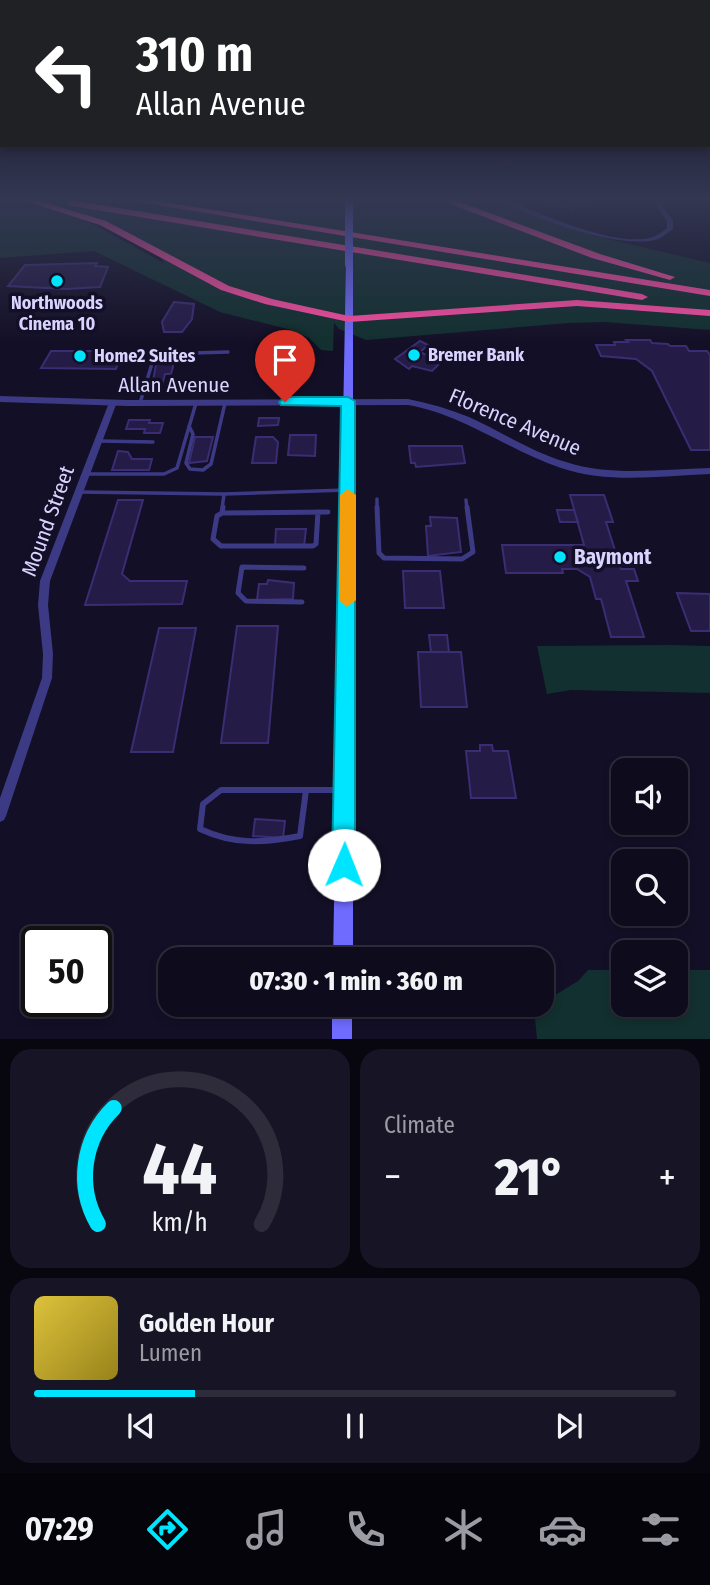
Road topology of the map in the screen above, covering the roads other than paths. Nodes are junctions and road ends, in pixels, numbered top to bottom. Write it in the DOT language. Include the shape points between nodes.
graph roads {
  1 [pos="147,246"];
  2 [pos="332,246"];
  3 [pos="349,246"];
  4 [pos="421,246"];
  5 [pos="571,246"];
  6 [pos="710,286"];
  7 [pos="710,293"];
  8 [pos="710,310"];
  9 [pos="349,319"];
  10 [pos="286,336"];
  11 [pos="228,352"];
  12 [pos="272,383"];
  13 [pos="0,399"];
  14 [pos="348,401"];
  15 [pos="113,402"];
  16 [pos="197,402"];
  17 [pos="225,402"];
  18 [pos="140,403"];
  19 [pos="188,425"];
  20 [pos="99,441"];
  21 [pos="153,442"];
  22 [pos="710,471"];
  23 [pos="86,474"];
  24 [pos="348,490"];
  25 [pos="79,492"];
  26 [pos="224,494"];
  27 [pos="377,499"];
  28 [pos="466,500"];
  29 [pos="318,512"];
  30 [pos="328,512"];
  31 [pos="222,513"];
  32 [pos="304,568"];
  33 [pos="302,602"];
  34 [pos="306,790"];
  35 [pos="345,790"];
  36 [pos="4,794"];
  37 [pos="0,816"];
  38 [pos="343,947"];
  39 [pos="342,1017"];
  40 [pos="341,1039"];
  1 -- 9 [label="highway" via="225,288"];
  2 -- 8 [label="highway"];
  3 -- 9 [label="main road, bridge"];
  4 -- 7 [label="highway"];
  5 -- 6 [label="highway" via="619,264"];
  8 -- 9 [label="highway" via="566,304"];
  9 -- 14 [label="main road"];
  10 -- 12 [label="lane" via="260,346 275,367"];
  11 -- 18 [label="lane" via="159,354"];
  13 -- 15 [label="street, Allan Avenue"];
  14 -- 17 [label="street, Allan Avenue"];
  14 -- 22 [label="street, Florence Avenue" via="424,404 557,463 586,471"];
  14 -- 24 [label="main road"];
  15 -- 18 [label="street, Allan Avenue"];
  15 -- 20 [label="street, Mound Street"];
  16 -- 17 [label="street, Allan Avenue"];
  16 -- 18 [label="street, Allan Avenue"];
  16 -- 19 [label="lane"];
  17 -- 19 [label="lane" via="211,464 202,470 190,469 186,463 192,434"];
  19 -- 23 [label="lane" via="177,468 164,474"];
  20 -- 21 [label="lane"];
  20 -- 23 [label="street, Mound Street"];
  23 -- 25 [label="street, Mound Street"];
  24 -- 26 [label="lane"];
  24 -- 35 [label="main road"];
  25 -- 26 [label="lane"];
  25 -- 36 [label="street, Mound Street" via="45,581 47,678"];
  26 -- 31 [label="lane"];
  27 -- 28 [label="lane" via="379,553 384,558 436,559 462,559 473,552"];
  29 -- 30 [label="lane"];
  29 -- 31 [label="lane"];
  29 -- 31 [label="lane" via="316,544 299,546 215,544 217,516"];
  32 -- 33 [label="lane" via="243,567 239,576 238,593 246,601"];
  34 -- 34 [label="lane" via="221,790 203,804 200,829 220,841 268,843 300,836"];
  34 -- 35 [label="lane"];
  35 -- 38 [label="main road"];
  36 -- 37 [label="street, Mound Street"];
  39 -- 40 [label="main road"];
}
